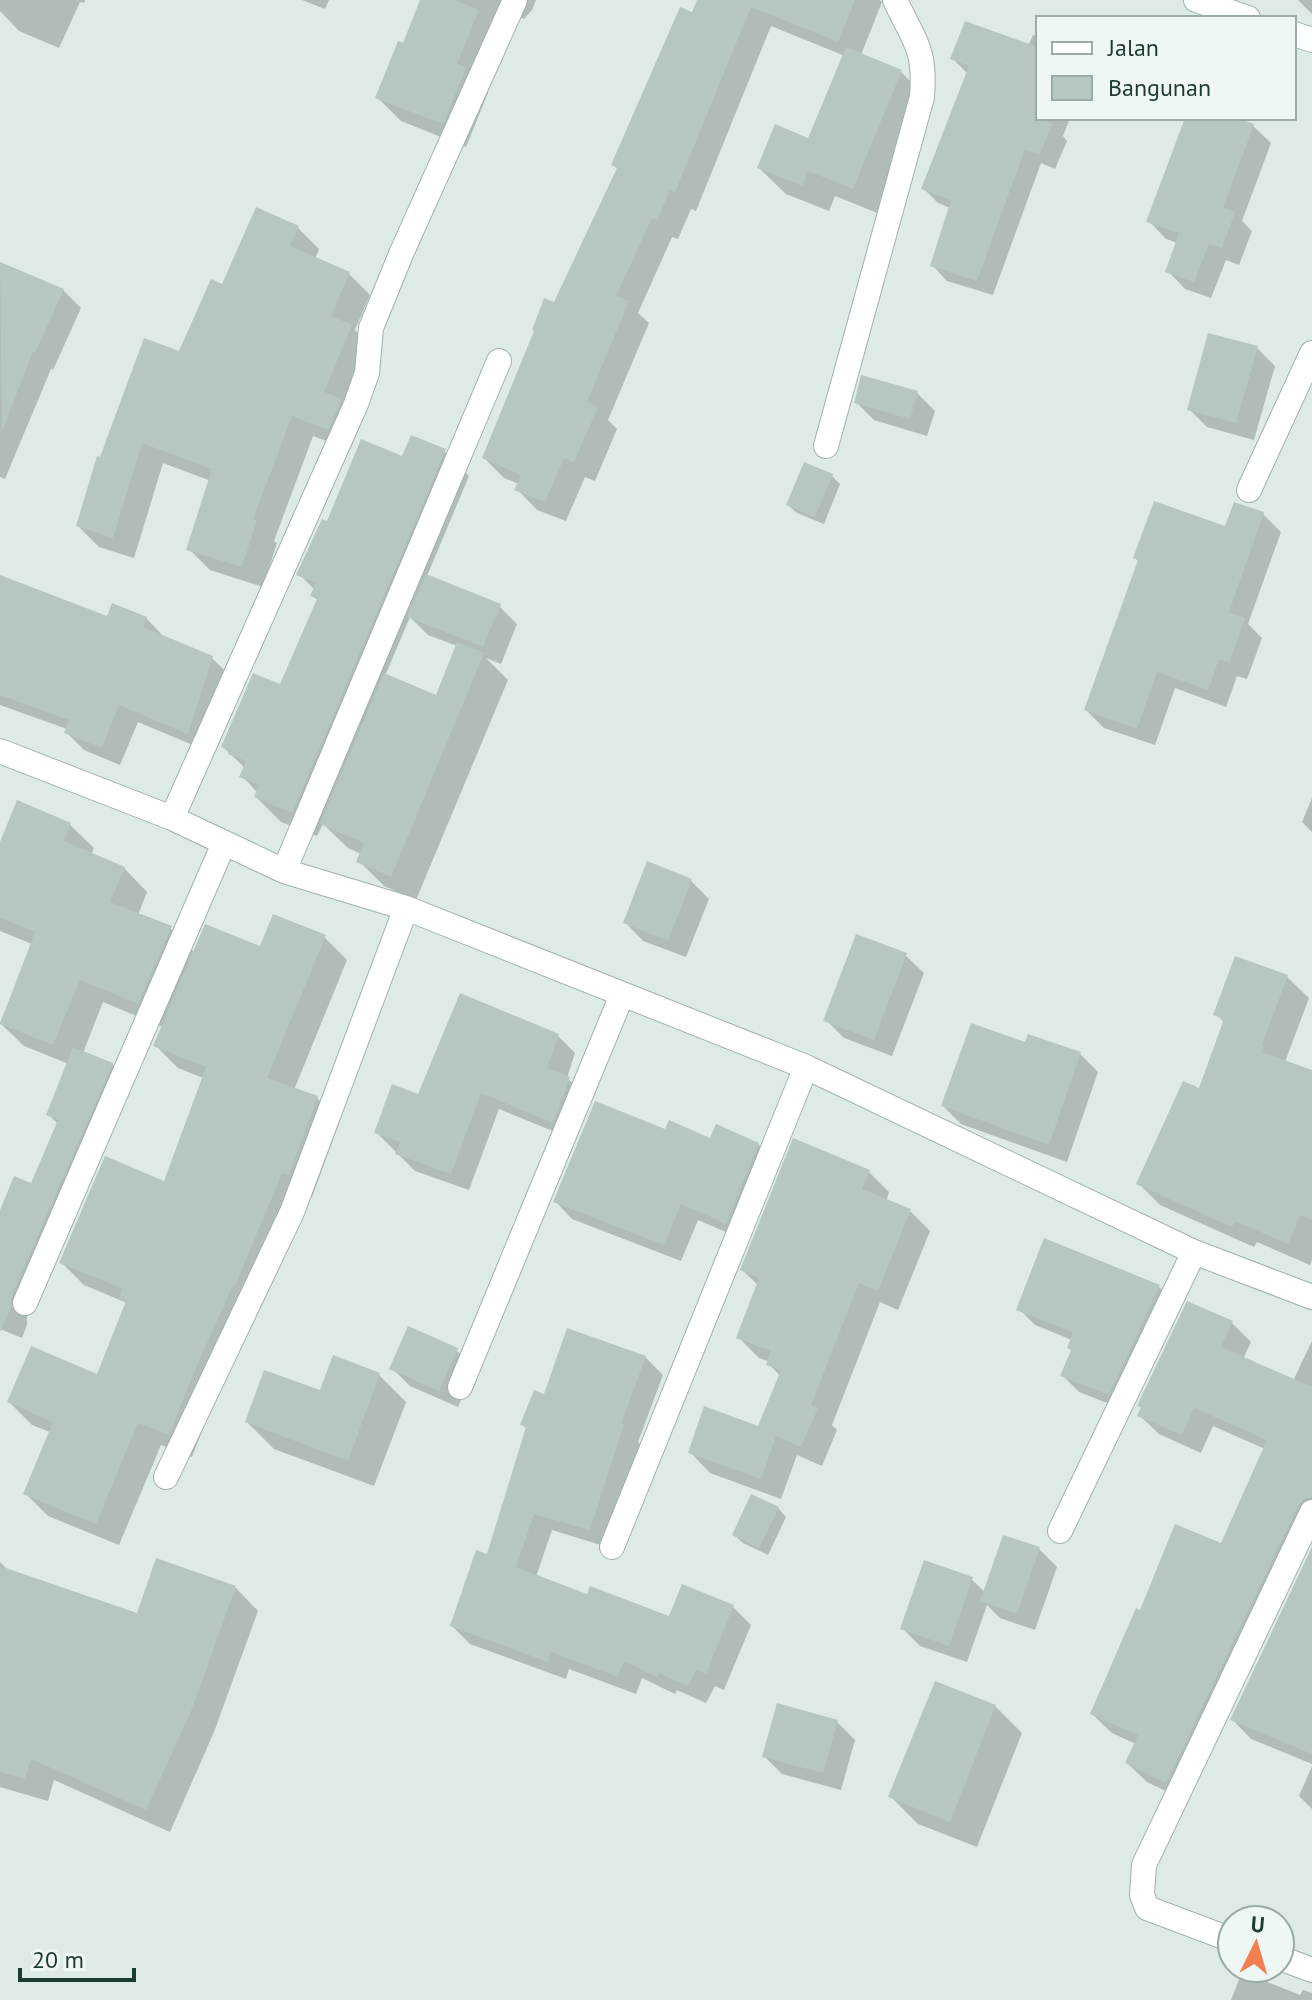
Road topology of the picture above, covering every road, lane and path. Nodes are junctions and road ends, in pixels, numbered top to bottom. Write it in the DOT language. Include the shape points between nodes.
graph roads {
  1 [pos="515,0"];
  2 [pos="895,0"];
  3 [pos="1196,0"];
  4 [pos="1242,16"];
  5 [pos="1312,353"];
  6 [pos="499,361"];
  7 [pos="826,446"];
  8 [pos="1249,490"];
  9 [pos="0,751"];
  10 [pos="172,818"];
  11 [pos="224,843"];
  12 [pos="284,871"];
  13 [pos="406,908"];
  14 [pos="622,995"];
  15 [pos="806,1067"];
  16 [pos="1194,1252"];
  17 [pos="1312,1297"];
  18 [pos="25,1303"];
  19 [pos="460,1387"];
  20 [pos="166,1477"];
  21 [pos="1312,1512"];
  22 [pos="1060,1531"];
  23 [pos="612,1547"];
  24 [pos="1216,1934"];
  1 -- 10 [label="street" via="371,328 367,373 356,404"];
  2 -- 7 [label="street" via="921,49 922,97"];
  3 -- 4 [label="street"];
  5 -- 8 [label="street"];
  6 -- 12 [label="street"];
  9 -- 10 [label="street"];
  10 -- 11 [label="street"];
  11 -- 12 [label="street"];
  11 -- 18 [label="street"];
  12 -- 13 [label="street"];
  13 -- 14 [label="street"];
  13 -- 20 [label="street" via="292,1212"];
  14 -- 15 [label="street"];
  14 -- 19 [label="street"];
  15 -- 16 [label="street"];
  15 -- 23 [label="street"];
  16 -- 17 [label="street"];
  16 -- 22 [label="street"];
  21 -- 24 [label="street" via="1144,1865 1142,1895 1147,1908"];
}
